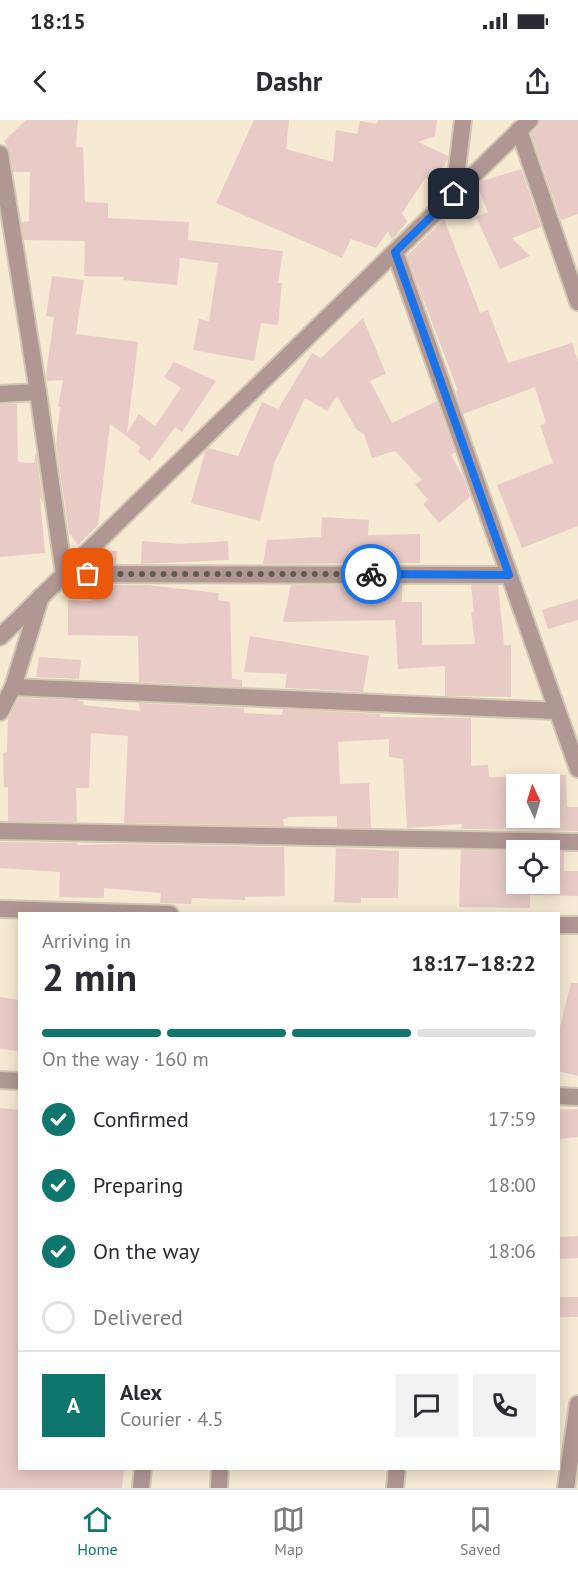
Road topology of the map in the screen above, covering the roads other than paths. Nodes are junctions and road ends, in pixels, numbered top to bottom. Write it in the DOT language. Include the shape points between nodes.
graph roads {
  1 [pos="464,120"];
  2 [pos="525,125"];
  3 [pos="0,154"];
  4 [pos="454,194"];
  5 [pos="395,252"];
  6 [pos="578,302"];
  7 [pos="38,392"];
  8 [pos="0,394"];
  9 [pos="64,574"];
  10 [pos="509,575"];
  11 [pos="41,596"];
  12 [pos="0,637"];
  13 [pos="13,687"];
  14 [pos="557,711"];
  15 [pos="0,712"];
  16 [pos="578,769"];
  17 [pos="0,831"];
  18 [pos="578,842"];
  19 [pos="0,909"];
  20 [pos="102,912"];
  21 [pos="560,925"];
  22 [pos="578,925"];
  23 [pos="0,1080"];
  24 [pos="18,1081"];
  25 [pos="560,1096"];
  26 [pos="578,1096"];
  27 [pos="578,1404"];
  28 [pos="143,1470"];
  29 [pos="220,1470"];
  30 [pos="397,1470"];
  31 [pos="141,1488"];
  32 [pos="219,1488"];
  33 [pos="395,1488"];
  34 [pos="566,1488"];
  1 -- 4 [label="street"];
  2 -- 4 [label="street"];
  2 -- 6 [label="street"];
  3 -- 7 [label="street"];
  4 -- 5 [label="street"];
  5 -- 9 [label="street"];
  5 -- 10 [label="street"];
  7 -- 8 [label="street"];
  7 -- 9 [label="street"];
  9 -- 10 [label="street"];
  9 -- 11 [label="street"];
  10 -- 14 [label="street"];
  11 -- 12 [label="street"];
  11 -- 13 [label="street"];
  13 -- 14 [label="street"];
  13 -- 15 [label="street"];
  14 -- 16 [label="street"];
  17 -- 18 [label="street"];
  19 -- 20 [label="street"];
  21 -- 22 [label="street"];
  23 -- 24 [label="street"];
  25 -- 26 [label="street"];
  27 -- 34 [label="street"];
  28 -- 31 [label="street"];
  29 -- 32 [label="street"];
  30 -- 33 [label="street"];
}
